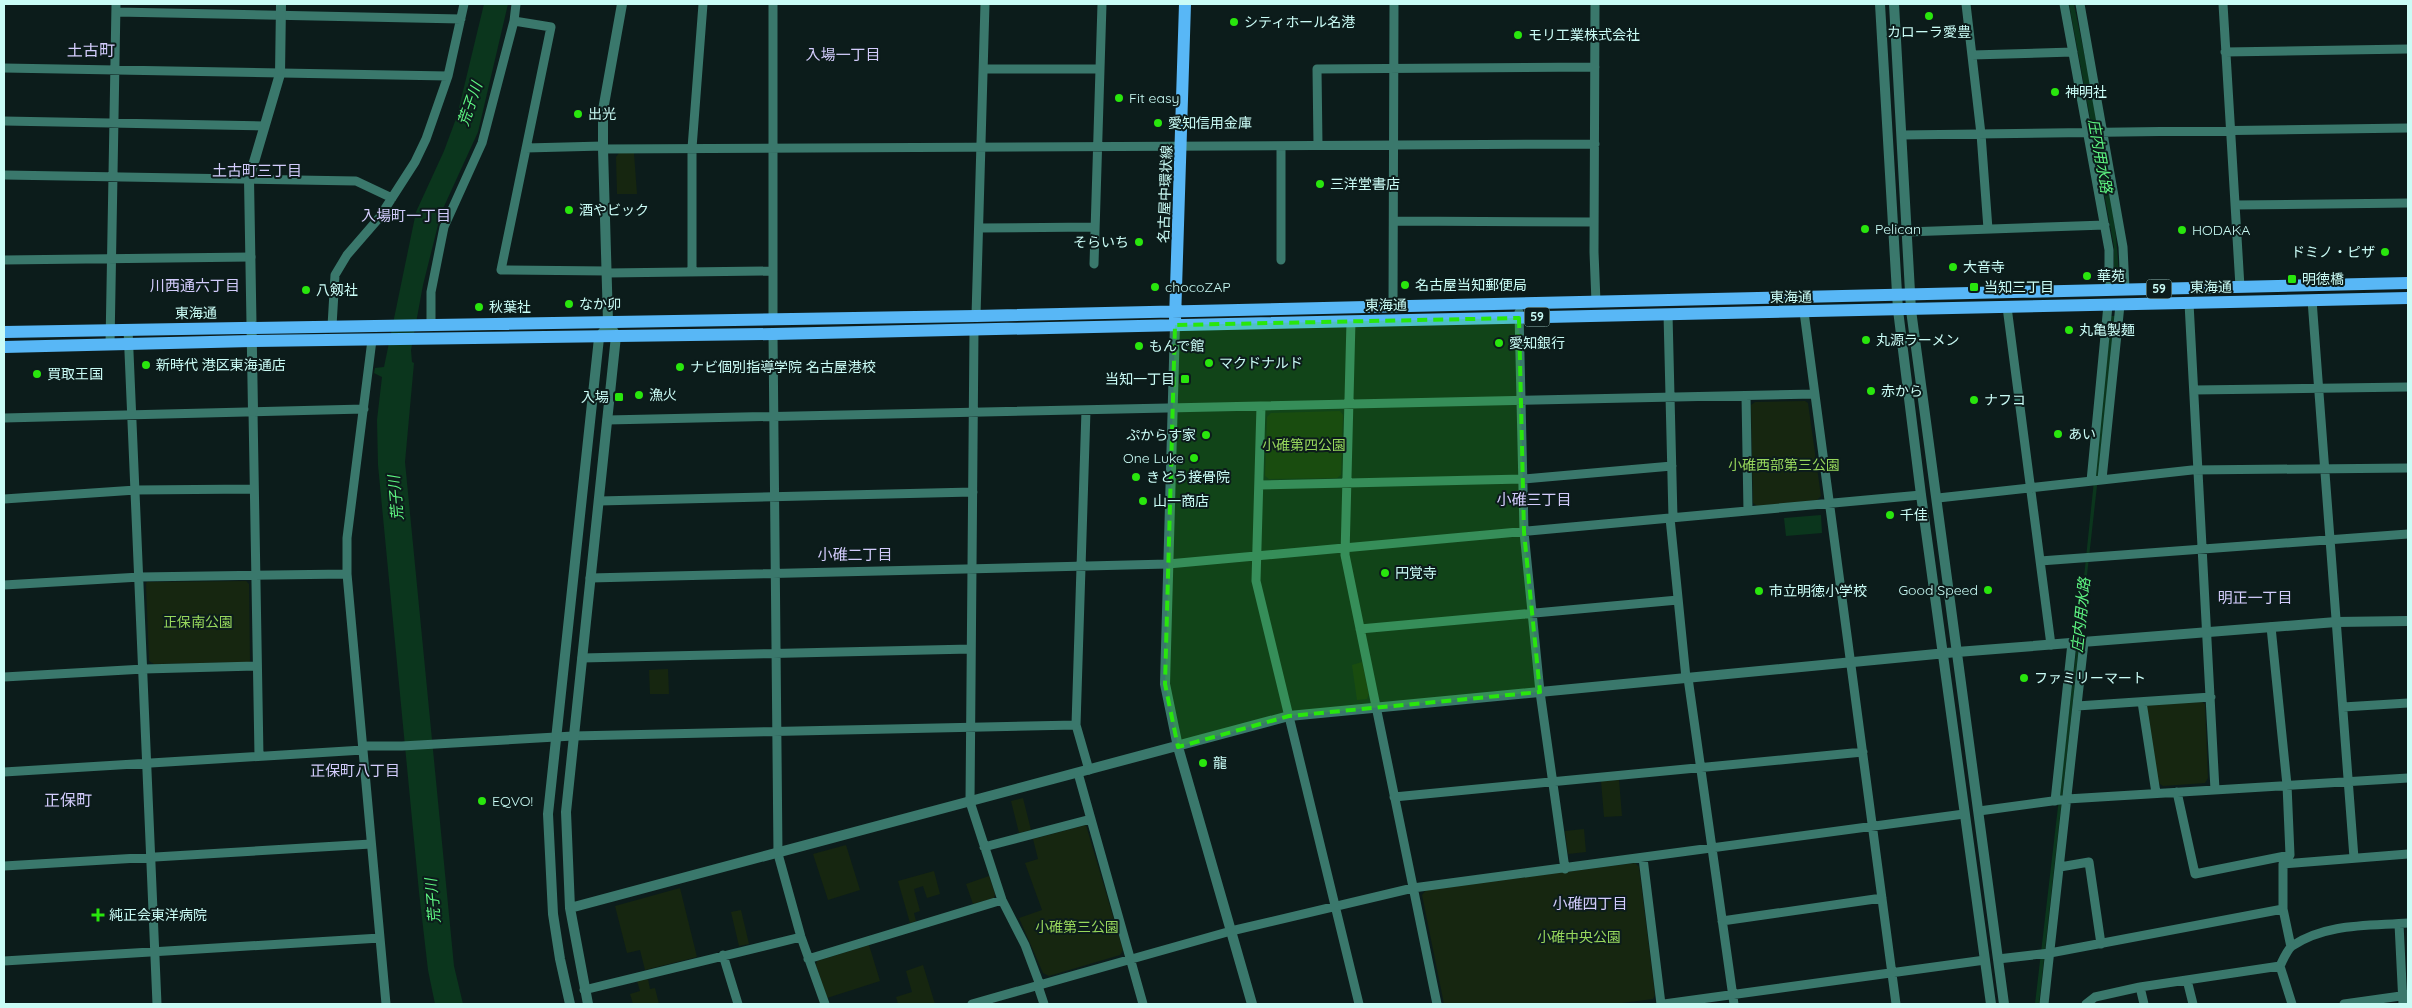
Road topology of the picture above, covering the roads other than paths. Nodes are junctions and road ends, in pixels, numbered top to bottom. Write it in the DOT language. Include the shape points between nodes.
graph roads {
  1 [pos="282,4"];
  2 [pos="464,4"];
  3 [pos="516,4"];
  4 [pos="622,4"];
  5 [pos="703,4"];
  6 [pos="773,4"];
  7 [pos="985,4"];
  8 [pos="1102,4"];
  9 [pos="1185,4"];
  10 [pos="1394,4"];
  11 [pos="1595,4"];
  12 [pos="1880,4"];
  13 [pos="1894,4"];
  14 [pos="1966,4"];
  15 [pos="2064,4"];
  16 [pos="2080,4"];
  17 [pos="2223,4"];
  18 [pos="116,8"];
  19 [pos="281,16"];
  20 [pos="461,19"];
  21 [pos="514,21"];
  22 [pos="2408,49"];
  23 [pos="2073,52"];
  24 [pos="2226,52"];
  25 [pos="1972,55"];
  26 [pos="1595,67"];
  27 [pos="4,68"];
  28 [pos="1395,68"];
  29 [pos="983,69"];
  30 [pos="1099,69"];
  31 [pos="115,71"];
  32 [pos="280,74"];
  33 [pos="448,76"];
  34 [pos="4,121"];
  35 [pos="114,123"];
  36 [pos="264,126"];
  37 [pos="2408,128"];
  38 [pos="2230,131"];
  39 [pos="2096,132"];
  40 [pos="1981,134"];
  41 [pos="1902,135"];
  42 [pos="1595,144"];
  43 [pos="1096,145"];
  44 [pos="1182,145"];
  45 [pos="1318,145"];
  46 [pos="1395,145"];
  47 [pos="981,146"];
  48 [pos="1281,146"];
  49 [pos="603,147"];
  50 [pos="526,148"];
  51 [pos="692,148"];
  52 [pos="772,148"];
  53 [pos="4,175"];
  54 [pos="113,177"];
  55 [pos="249,179"];
  56 [pos="392,198"];
  57 [pos="2408,203"];
  58 [pos="2235,205"];
  59 [pos="1394,221"];
  60 [pos="1594,222"];
  61 [pos="2105,225"];
  62 [pos="1095,227"];
  63 [pos="979,228"];
  64 [pos="1988,229"];
  65 [pos="1906,232"];
  66 [pos="251,257"];
  67 [pos="112,258"];
  68 [pos="4,260"];
  69 [pos="1281,260"];
  70 [pos="1094,264"];
  71 [pos="772,271"];
  72 [pos="607,272"];
  73 [pos="692,272"];
  74 [pos="2408,283"];
  75 [pos="2240,287"];
  76 [pos="2109,289"];
  77 [pos="2125,289"];
  78 [pos="1904,295"];
  79 [pos="2408,298"];
  80 [pos="2312,300"];
  81 [pos="1596,302"];
  82 [pos="2189,303"];
  83 [pos="1519,304"];
  84 [pos="2114,305"];
  85 [pos="1394,307"];
  86 [pos="2007,307"];
  87 [pos="1904,310"];
  88 [pos="1176,312"];
  89 [pos="1804,312"];
  90 [pos="1668,314"];
  91 [pos="976,316"];
  92 [pos="1519,318"];
  93 [pos="773,320"];
  94 [pos="1351,321"];
  95 [pos="608,322"];
  96 [pos="1175,325"];
  97 [pos="332,326"];
  98 [pos="424,326"];
  99 [pos="252,327"];
  100 [pos="128,329"];
  101 [pos="110,330"];
  102 [pos="974,330"];
  103 [pos="4,332"];
  104 [pos="773,334"];
  105 [pos="616,336"];
  106 [pos="599,338"];
  107 [pos="372,340"];
  108 [pos="252,341"];
  109 [pos="129,344"];
  110 [pos="110,345"];
  111 [pos="4,348"];
  112 [pos="2408,387"];
  113 [pos="2318,388"];
  114 [pos="2194,390"];
  115 [pos="1815,394"];
  116 [pos="1746,396"];
  117 [pos="1670,398"];
  118 [pos="1521,401"];
  119 [pos="1349,404"];
  120 [pos="1261,406"];
  121 [pos="1173,408"];
  122 [pos="364,409"];
  123 [pos="1086,410"];
  124 [pos="253,411"];
  125 [pos="974,412"];
  126 [pos="132,414"];
  127 [pos="774,416"];
  128 [pos="4,418"];
  129 [pos="608,420"];
  130 [pos="1672,466"];
  131 [pos="2408,468"];
  132 [pos="2324,469"];
  133 [pos="2198,470"];
  134 [pos="1523,479"];
  135 [pos="2096,480"];
  136 [pos="1347,483"];
  137 [pos="1258,485"];
  138 [pos="2030,487"];
  139 [pos="254,489"];
  140 [pos="136,490"];
  141 [pos="973,492"];
  142 [pos="1921,495"];
  143 [pos="775,497"];
  144 [pos="1938,498"];
  145 [pos="4,499"];
  146 [pos="599,501"];
  147 [pos="1830,503"];
  148 [pos="1748,511"];
  149 [pos="1672,518"];
  150 [pos="1524,532"];
  151 [pos="2408,534"];
  152 [pos="2330,539"];
  153 [pos="1345,548"];
  154 [pos="2203,548"];
  155 [pos="1256,556"];
  156 [pos="2040,561"];
  157 [pos="1168,564"];
  158 [pos="1081,567"];
  159 [pos="972,569"];
  160 [pos="347,574"];
  161 [pos="775,574"];
  162 [pos="256,575"];
  163 [pos="140,577"];
  164 [pos="590,578"];
  165 [pos="4,585"];
  166 [pos="1678,600"];
  167 [pos="1532,613"];
  168 [pos="2408,621"];
  169 [pos="2336,622"];
  170 [pos="2271,627"];
  171 [pos="1360,629"];
  172 [pos="2207,632"];
  173 [pos="2078,643"];
  174 [pos="2051,645"];
  175 [pos="971,650"];
  176 [pos="1957,652"];
  177 [pos="776,654"];
  178 [pos="1944,654"];
  179 [pos="582,658"];
  180 [pos="1850,662"];
  181 [pos="256,666"];
  182 [pos="144,668"];
  183 [pos="4,677"];
  184 [pos="1687,678"];
  185 [pos="1540,692"];
  186 [pos="2211,697"];
  187 [pos="2142,702"];
  188 [pos="2408,703"];
  189 [pos="2077,706"];
  190 [pos="2343,707"];
  191 [pos="1377,708"];
  192 [pos="1289,716"];
  193 [pos="1076,725"];
  194 [pos="971,728"];
  195 [pos="777,732"];
  196 [pos="573,736"];
  197 [pos="556,738"];
  198 [pos="1178,747"];
  199 [pos="363,748"];
  200 [pos="1863,752"];
  201 [pos="259,756"];
  202 [pos="147,763"];
  203 [pos="1701,768"];
  204 [pos="1089,770"];
  205 [pos="4,772"];
  206 [pos="1078,773"];
  207 [pos="2408,778"];
  208 [pos="1553,781"];
  209 [pos="2349,781"];
  210 [pos="2287,785"];
  211 [pos="2216,790"];
  212 [pos="2176,792"];
  213 [pos="2156,794"];
  214 [pos="1394,796"];
  215 [pos="2060,800"];
  216 [pos="970,802"];
  217 [pos="1979,811"];
  218 [pos="1964,814"];
  219 [pos="1091,819"];
  220 [pos="1873,826"];
  221 [pos="371,844"];
  222 [pos="984,847"];
  223 [pos="1712,848"];
  224 [pos="778,854"];
  225 [pos="2408,854"];
  226 [pos="2290,855"];
  227 [pos="151,856"];
  228 [pos="1643,858"];
  229 [pos="2354,858"];
  230 [pos="2283,864"];
  231 [pos="4,866"];
  232 [pos="2060,867"];
  233 [pos="1565,869"];
  234 [pos="1413,888"];
  235 [pos="1882,898"];
  236 [pos="1002,900"];
  237 [pos="1334,907"];
  238 [pos="570,908"];
  239 [pos="2283,909"];
  240 [pos="1722,921"];
  241 [pos="2404,924"];
  242 [pos="1231,932"];
  243 [pos="801,937"];
  244 [pos="380,938"];
  245 [pos="2101,944"];
  246 [pos="2290,947"];
  247 [pos="155,951"];
  248 [pos="2045,954"];
  249 [pos="723,955"];
  250 [pos="808,959"];
  251 [pos="1998,959"];
  252 [pos="1130,960"];
  253 [pos="1985,960"];
  254 [pos="4,961"];
  255 [pos="2280,966"];
  256 [pos="1892,974"];
  257 [pos="2187,980"];
  258 [pos="1039,985"];
  259 [pos="2140,987"];
  260 [pos="584,990"];
  261 [pos="1732,994"];
  262 [pos="2404,998"];
  263 [pos="158,1004"];
  264 [pos="386,1004"];
  265 [pos="570,1004"];
  266 [pos="588,1004"];
  267 [pos="738,1004"];
  268 [pos="825,1004"];
  269 [pos="972,1004"];
  270 [pos="1044,1004"];
  271 [pos="1143,1004"];
  272 [pos="1252,1004"];
  273 [pos="1359,1004"];
  274 [pos="1437,1004"];
  275 [pos="1662,1004"];
  276 [pos="1734,1004"];
  277 [pos="1896,1004"];
  278 [pos="1991,1004"];
  279 [pos="2004,1004"];
  280 [pos="2044,1004"];
  281 [pos="2086,1004"];
  282 [pos="2144,1004"];
  283 [pos="2193,1004"];
  284 [pos="2292,1004"];
  285 [pos="2344,1004"];
  1 -- 19 [label="street"];
  2 -- 20 [label="street"];
  3 -- 21 [label="street"];
  4 -- 49 [label="street" via="605,102"];
  5 -- 51 [label="street"];
  6 -- 52 [label="street"];
  7 -- 29 [label="street"];
  8 -- 30 [label="street"];
  9 -- 44 [label="main road, 名古屋中環状線"];
  10 -- 28 [label="street"];
  11 -- 26 [label="street"];
  12 -- 78 [label="street"];
  13 -- 41 [label="street"];
  14 -- 25 [label="street"];
  15 -- 23 [label="street"];
  16 -- 39 [label="street"];
  17 -- 24 [label="street"];
  18 -- 19 [label="street"];
  18 -- 31 [label="street"];
  19 -- 20 [label="street"];
  19 -- 32 [label="street"];
  20 -- 33 [label="street"];
  21 -- 50 [label="street" via="551,27"];
  21 -- 98 [label="street" via="482,143 444,227"];
  22 -- 24 [label="street"];
  23 -- 25 [label="street"];
  23 -- 39 [label="street"];
  24 -- 38 [label="street"];
  25 -- 40 [label="street"];
  26 -- 28 [label="street"];
  26 -- 42 [label="street"];
  27 -- 31 [label="street"];
  28 -- 45 [label="street" via="1317,69"];
  28 -- 46 [label="street"];
  29 -- 30 [label="street"];
  29 -- 47 [label="street"];
  30 -- 43 [label="street"];
  31 -- 32 [label="street"];
  31 -- 35 [label="street"];
  32 -- 33 [label="street"];
  32 -- 36 [label="street"];
  33 -- 56 [label="street" via="426,139"];
  34 -- 35 [label="street"];
  35 -- 36 [label="street"];
  35 -- 54 [label="street"];
  36 -- 55 [label="street"];
  37 -- 38 [label="street"];
  38 -- 39 [label="street"];
  38 -- 58 [label="street"];
  39 -- 40 [label="street"];
  39 -- 61 [label="street"];
  39 -- 77 [label="street" via="2124,247"];
  40 -- 41 [label="street"];
  40 -- 64 [label="street"];
  41 -- 65 [label="street"];
  42 -- 46 [label="street"];
  42 -- 60 [label="street"];
  43 -- 44 [label="street"];
  43 -- 47 [label="street"];
  43 -- 62 [label="street"];
  44 -- 48 [label="street"];
  44 -- 88 [label="main road, 名古屋中環状線"];
  45 -- 46 [label="street"];
  45 -- 48 [label="street"];
  46 -- 59 [label="street"];
  47 -- 52 [label="street"];
  47 -- 63 [label="street"];
  48 -- 69 [label="street"];
  49 -- 50 [label="street"];
  49 -- 51 [label="street"];
  49 -- 72 [label="street"];
  50 -- 72 [label="street" via="501,270"];
  51 -- 52 [label="street"];
  51 -- 73 [label="street"];
  52 -- 71 [label="street"];
  53 -- 54 [label="street"];
  54 -- 55 [label="street"];
  54 -- 67 [label="street"];
  55 -- 56 [label="street" via="356,181"];
  55 -- 66 [label="street"];
  56 -- 97 [label="street" via="335,275"];
  57 -- 58 [label="street"];
  58 -- 75 [label="street"];
  59 -- 60 [label="street"];
  59 -- 85 [label="street"];
  60 -- 81 [label="street"];
  61 -- 64 [label="street"];
  61 -- 76 [label="street" via="2110,250"];
  62 -- 63 [label="street"];
  62 -- 70 [label="street"];
  63 -- 91 [label="street"];
  64 -- 65 [label="street"];
  65 -- 78 [label="street"];
  66 -- 67 [label="street"];
  66 -- 99 [label="street"];
  67 -- 68 [label="street"];
  67 -- 101 [label="street"];
  71 -- 73 [label="street"];
  71 -- 93 [label="street"];
  72 -- 73 [label="street"];
  72 -- 95 [label="street"];
  74 -- 75 [label="main road, 東海通 / 59"];
  75 -- 77 [label="main road, 東海通 / 59"];
  76 -- 77 [label="main road, 東海通 / 59"];
  76 -- 78 [label="main road, 東海通 / 59"];
  78 -- 81 [label="main road, 東海通 / 59"];
  78 -- 87 [label="street"];
  79 -- 80 [label="main road, 東海通 / 59"];
  80 -- 82 [label="main road, 東海通 / 59"];
  80 -- 113 [label="street"];
  81 -- 83 [label="main road, 東海通 / 59"];
  82 -- 84 [label="main road, 東海通 / 59"];
  82 -- 114 [label="street"];
  83 -- 85 [label="main road, 東海通 / 59"];
  83 -- 92 [label="street"];
  84 -- 86 [label="main road, 東海通 / 59"];
  84 -- 135 [label="street"];
  85 -- 88 [label="main road, 東海通 / 59"];
  86 -- 87 [label="main road, 東海通 / 59"];
  86 -- 138 [label="street"];
  87 -- 89 [label="main road, 東海通 / 59"];
  87 -- 142 [label="street"];
  87 -- 144 [label="street"];
  88 -- 91 [label="main road, 東海通"];
  88 -- 96 [label="main road, 名古屋中環状線"];
  89 -- 90 [label="main road, 東海通 / 59"];
  89 -- 115 [label="street"];
  90 -- 92 [label="main road, 東海通 / 59"];
  90 -- 117 [label="street"];
  91 -- 93 [label="main road, 東海通"];
  92 -- 94 [label="main road, 東海通 / 59"];
  92 -- 118 [label="street"];
  93 -- 95 [label="main road, 東海通"];
  94 -- 96 [label="main road, 東海通 / 59"];
  94 -- 119 [label="street"];
  95 -- 98 [label="main road, 東海通"];
  95 -- 105 [label="street"];
  95 -- 106 [label="street"];
  96 -- 102 [label="main road, 東海通"];
  96 -- 121 [label="street"];
  97 -- 98 [label="main road, 東海通"];
  97 -- 99 [label="main road, 東海通"];
  99 -- 100 [label="main road, 東海通"];
  99 -- 108 [label="street"];
  100 -- 101 [label="main road, 東海通"];
  100 -- 109 [label="street"];
  101 -- 103 [label="main road, 東海通"];
  101 -- 110 [label="street"];
  102 -- 104 [label="main road, 東海通"];
  102 -- 125 [label="street"];
  104 -- 105 [label="main road, 東海通"];
  104 -- 127 [label="street"];
  105 -- 106 [label="main road, 東海通"];
  105 -- 129 [label="street"];
  106 -- 107 [label="main road, 東海通"];
  106 -- 197 [label="street"];
  107 -- 108 [label="main road"];
  107 -- 122 [label="street"];
  108 -- 109 [label="main road"];
  108 -- 124 [label="street"];
  109 -- 110 [label="main road"];
  109 -- 126 [label="street"];
  110 -- 111 [label="main road"];
  112 -- 113 [label="street"];
  113 -- 114 [label="street"];
  113 -- 132 [label="street"];
  114 -- 133 [label="street"];
  115 -- 116 [label="street"];
  115 -- 147 [label="street"];
  116 -- 117 [label="street"];
  116 -- 148 [label="street"];
  117 -- 118 [label="street"];
  117 -- 130 [label="street"];
  118 -- 119 [label="street"];
  118 -- 134 [label="street"];
  119 -- 120 [label="street"];
  119 -- 136 [label="street"];
  120 -- 121 [label="street"];
  120 -- 137 [label="street"];
  121 -- 123 [label="street"];
  121 -- 157 [label="street"];
  122 -- 124 [label="street"];
  122 -- 160 [label="street" via="347,538"];
  123 -- 125 [label="street"];
  123 -- 158 [label="street"];
  124 -- 126 [label="street"];
  124 -- 139 [label="street"];
  125 -- 127 [label="street"];
  125 -- 141 [label="street"];
  126 -- 128 [label="street"];
  126 -- 140 [label="street"];
  127 -- 129 [label="street"];
  127 -- 143 [label="street"];
  129 -- 146 [label="street"];
  130 -- 134 [label="street"];
  130 -- 149 [label="street"];
  131 -- 132 [label="street"];
  132 -- 133 [label="street"];
  132 -- 152 [label="street"];
  133 -- 135 [label="street"];
  133 -- 154 [label="street"];
  134 -- 136 [label="street"];
  134 -- 150 [label="street"];
  135 -- 138 [label="street"];
  136 -- 137 [label="street"];
  136 -- 153 [label="street"];
  137 -- 155 [label="street"];
  138 -- 144 [label="street"];
  138 -- 156 [label="street"];
  139 -- 140 [label="street"];
  139 -- 162 [label="street"];
  140 -- 145 [label="street"];
  140 -- 163 [label="street"];
  141 -- 143 [label="street"];
  141 -- 159 [label="street"];
  142 -- 147 [label="street"];
  142 -- 178 [label="street"];
  143 -- 146 [label="street"];
  143 -- 161 [label="street"];
  144 -- 176 [label="street"];
  146 -- 164 [label="street"];
  147 -- 148 [label="street"];
  147 -- 180 [label="street"];
  148 -- 149 [label="street"];
  149 -- 150 [label="street"];
  149 -- 166 [label="street"];
  150 -- 153 [label="street"];
  150 -- 167 [label="street"];
  151 -- 152 [label="street"];
  152 -- 154 [label="street"];
  152 -- 169 [label="street"];
  153 -- 155 [label="street"];
  153 -- 171 [label="street"];
  154 -- 156 [label="street"];
  154 -- 172 [label="street"];
  155 -- 157 [label="street"];
  155 -- 192 [label="street" via="1256,581"];
  156 -- 174 [label="street"];
  157 -- 158 [label="street"];
  157 -- 198 [label="street" via="1165,684"];
  158 -- 159 [label="street"];
  158 -- 193 [label="street"];
  159 -- 161 [label="street"];
  159 -- 175 [label="street"];
  160 -- 162 [label="street"];
  160 -- 199 [label="street"];
  161 -- 164 [label="street"];
  161 -- 177 [label="street"];
  162 -- 163 [label="street"];
  162 -- 181 [label="street"];
  163 -- 165 [label="street"];
  163 -- 182 [label="street"];
  164 -- 179 [label="street"];
  166 -- 167 [label="street"];
  166 -- 184 [label="street"];
  167 -- 171 [label="street"];
  167 -- 185 [label="street"];
  168 -- 169 [label="street"];
  169 -- 170 [label="street"];
  169 -- 190 [label="street"];
  170 -- 172 [label="street"];
  170 -- 210 [label="street"];
  171 -- 191 [label="street"];
  172 -- 173 [label="street"];
  172 -- 186 [label="street"];
  173 -- 174 [label="street"];
  173 -- 189 [label="street"];
  173 -- 215 [label="street"];
  174 -- 176 [label="street"];
  175 -- 177 [label="street"];
  175 -- 194 [label="street"];
  176 -- 178 [label="street"];
  176 -- 217 [label="street"];
  177 -- 179 [label="street"];
  177 -- 195 [label="street"];
  178 -- 180 [label="street"];
  178 -- 218 [label="street"];
  179 -- 196 [label="street"];
  180 -- 184 [label="street"];
  180 -- 200 [label="street"];
  181 -- 182 [label="street"];
  181 -- 201 [label="street"];
  182 -- 183 [label="street"];
  182 -- 202 [label="street"];
  184 -- 185 [label="street"];
  184 -- 203 [label="street"];
  185 -- 191 [label="street"];
  185 -- 208 [label="street"];
  186 -- 187 [label="street"];
  186 -- 211 [label="street"];
  187 -- 189 [label="street"];
  187 -- 213 [label="street"];
  188 -- 190 [label="street"];
  189 -- 215 [label="street"];
  190 -- 209 [label="street"];
  191 -- 192 [label="street"];
  191 -- 214 [label="street"];
  192 -- 198 [label="street"];
  192 -- 237 [label="street"];
  193 -- 194 [label="street"];
  193 -- 204 [label="street"];
  194 -- 195 [label="street"];
  194 -- 216 [label="street"];
  195 -- 196 [label="street"];
  195 -- 224 [label="street"];
  196 -- 197 [label="street"];
  196 -- 238 [label="street" via="566,812"];
  197 -- 199 [label="street"];
  197 -- 265 [label="street" via="548,814 550,871 560,958"];
  198 -- 204 [label="street"];
  198 -- 242 [label="street"];
  199 -- 201 [label="street"];
  199 -- 221 [label="street"];
  200 -- 203 [label="street"];
  200 -- 220 [label="street"];
  201 -- 202 [label="street"];
  202 -- 205 [label="street"];
  202 -- 227 [label="street"];
  203 -- 208 [label="street"];
  203 -- 223 [label="street"];
  204 -- 206 [label="street"];
  206 -- 216 [label="street"];
  206 -- 219 [label="street"];
  207 -- 209 [label="street"];
  208 -- 214 [label="street"];
  208 -- 233 [label="street"];
  209 -- 210 [label="street"];
  209 -- 229 [label="street"];
  210 -- 211 [label="street"];
  210 -- 226 [label="street"];
  211 -- 212 [label="street"];
  212 -- 213 [label="street"];
  212 -- 226 [label="street" via="2195,874"];
  213 -- 215 [label="street"];
  214 -- 234 [label="street"];
  215 -- 217 [label="street"];
  215 -- 232 [label="street"];
  216 -- 222 [label="street"];
  216 -- 224 [label="street"];
  217 -- 251 [label="street"];
  218 -- 220 [label="street"];
  218 -- 253 [label="street"];
  219 -- 222 [label="street"];
  219 -- 252 [label="street"];
  220 -- 223 [label="street"];
  220 -- 235 [label="street"];
  221 -- 227 [label="street"];
  221 -- 244 [label="street"];
  222 -- 236 [label="street"];
  223 -- 228 [label="street"];
  223 -- 240 [label="street"];
  224 -- 238 [label="street"];
  224 -- 243 [label="street"];
  225 -- 229 [label="street"];
  226 -- 230 [label="street"];
  227 -- 231 [label="street"];
  227 -- 247 [label="street"];
  228 -- 233 [label="street"];
  228 -- 275 [label="street"];
  229 -- 230 [label="street"];
  230 -- 239 [label="street"];
  232 -- 245 [label="street" via="2089,862"];
  232 -- 248 [label="street"];
  233 -- 234 [label="street"];
  234 -- 237 [label="street"];
  234 -- 274 [label="street"];
  235 -- 240 [label="street"];
  235 -- 256 [label="street"];
  236 -- 250 [label="street"];
  236 -- 258 [label="street" via="1026,945"];
  237 -- 242 [label="street"];
  237 -- 273 [label="street"];
  238 -- 260 [label="street"];
  239 -- 245 [label="street"];
  239 -- 246 [label="street"];
  240 -- 261 [label="street"];
  241 -- 246 [label="street" via="2343,927"];
  241 -- 262 [label="street"];
  242 -- 252 [label="street"];
  242 -- 272 [label="street"];
  243 -- 249 [label="street"];
  243 -- 250 [label="street"];
  244 -- 247 [label="street"];
  244 -- 264 [label="street"];
  245 -- 248 [label="street"];
  246 -- 255 [label="street"];
  247 -- 254 [label="street"];
  247 -- 263 [label="street"];
  248 -- 251 [label="street"];
  248 -- 280 [label="street"];
  249 -- 260 [label="street"];
  249 -- 267 [label="street"];
  250 -- 268 [label="street"];
  251 -- 279 [label="street"];
  252 -- 258 [label="street"];
  252 -- 271 [label="street"];
  253 -- 256 [label="street"];
  253 -- 278 [label="street"];
  255 -- 257 [label="street"];
  255 -- 284 [label="street"];
  256 -- 261 [label="street"];
  256 -- 277 [label="street"];
  257 -- 259 [label="street"];
  257 -- 283 [label="street"];
  258 -- 269 [label="street"];
  258 -- 270 [label="street"];
  259 -- 281 [label="street" via="2096,997"];
  259 -- 282 [label="street"];
  260 -- 266 [label="street"];
  261 -- 275 [label="street"];
  261 -- 276 [label="street"];
  262 -- 285 [label="street"];
}
